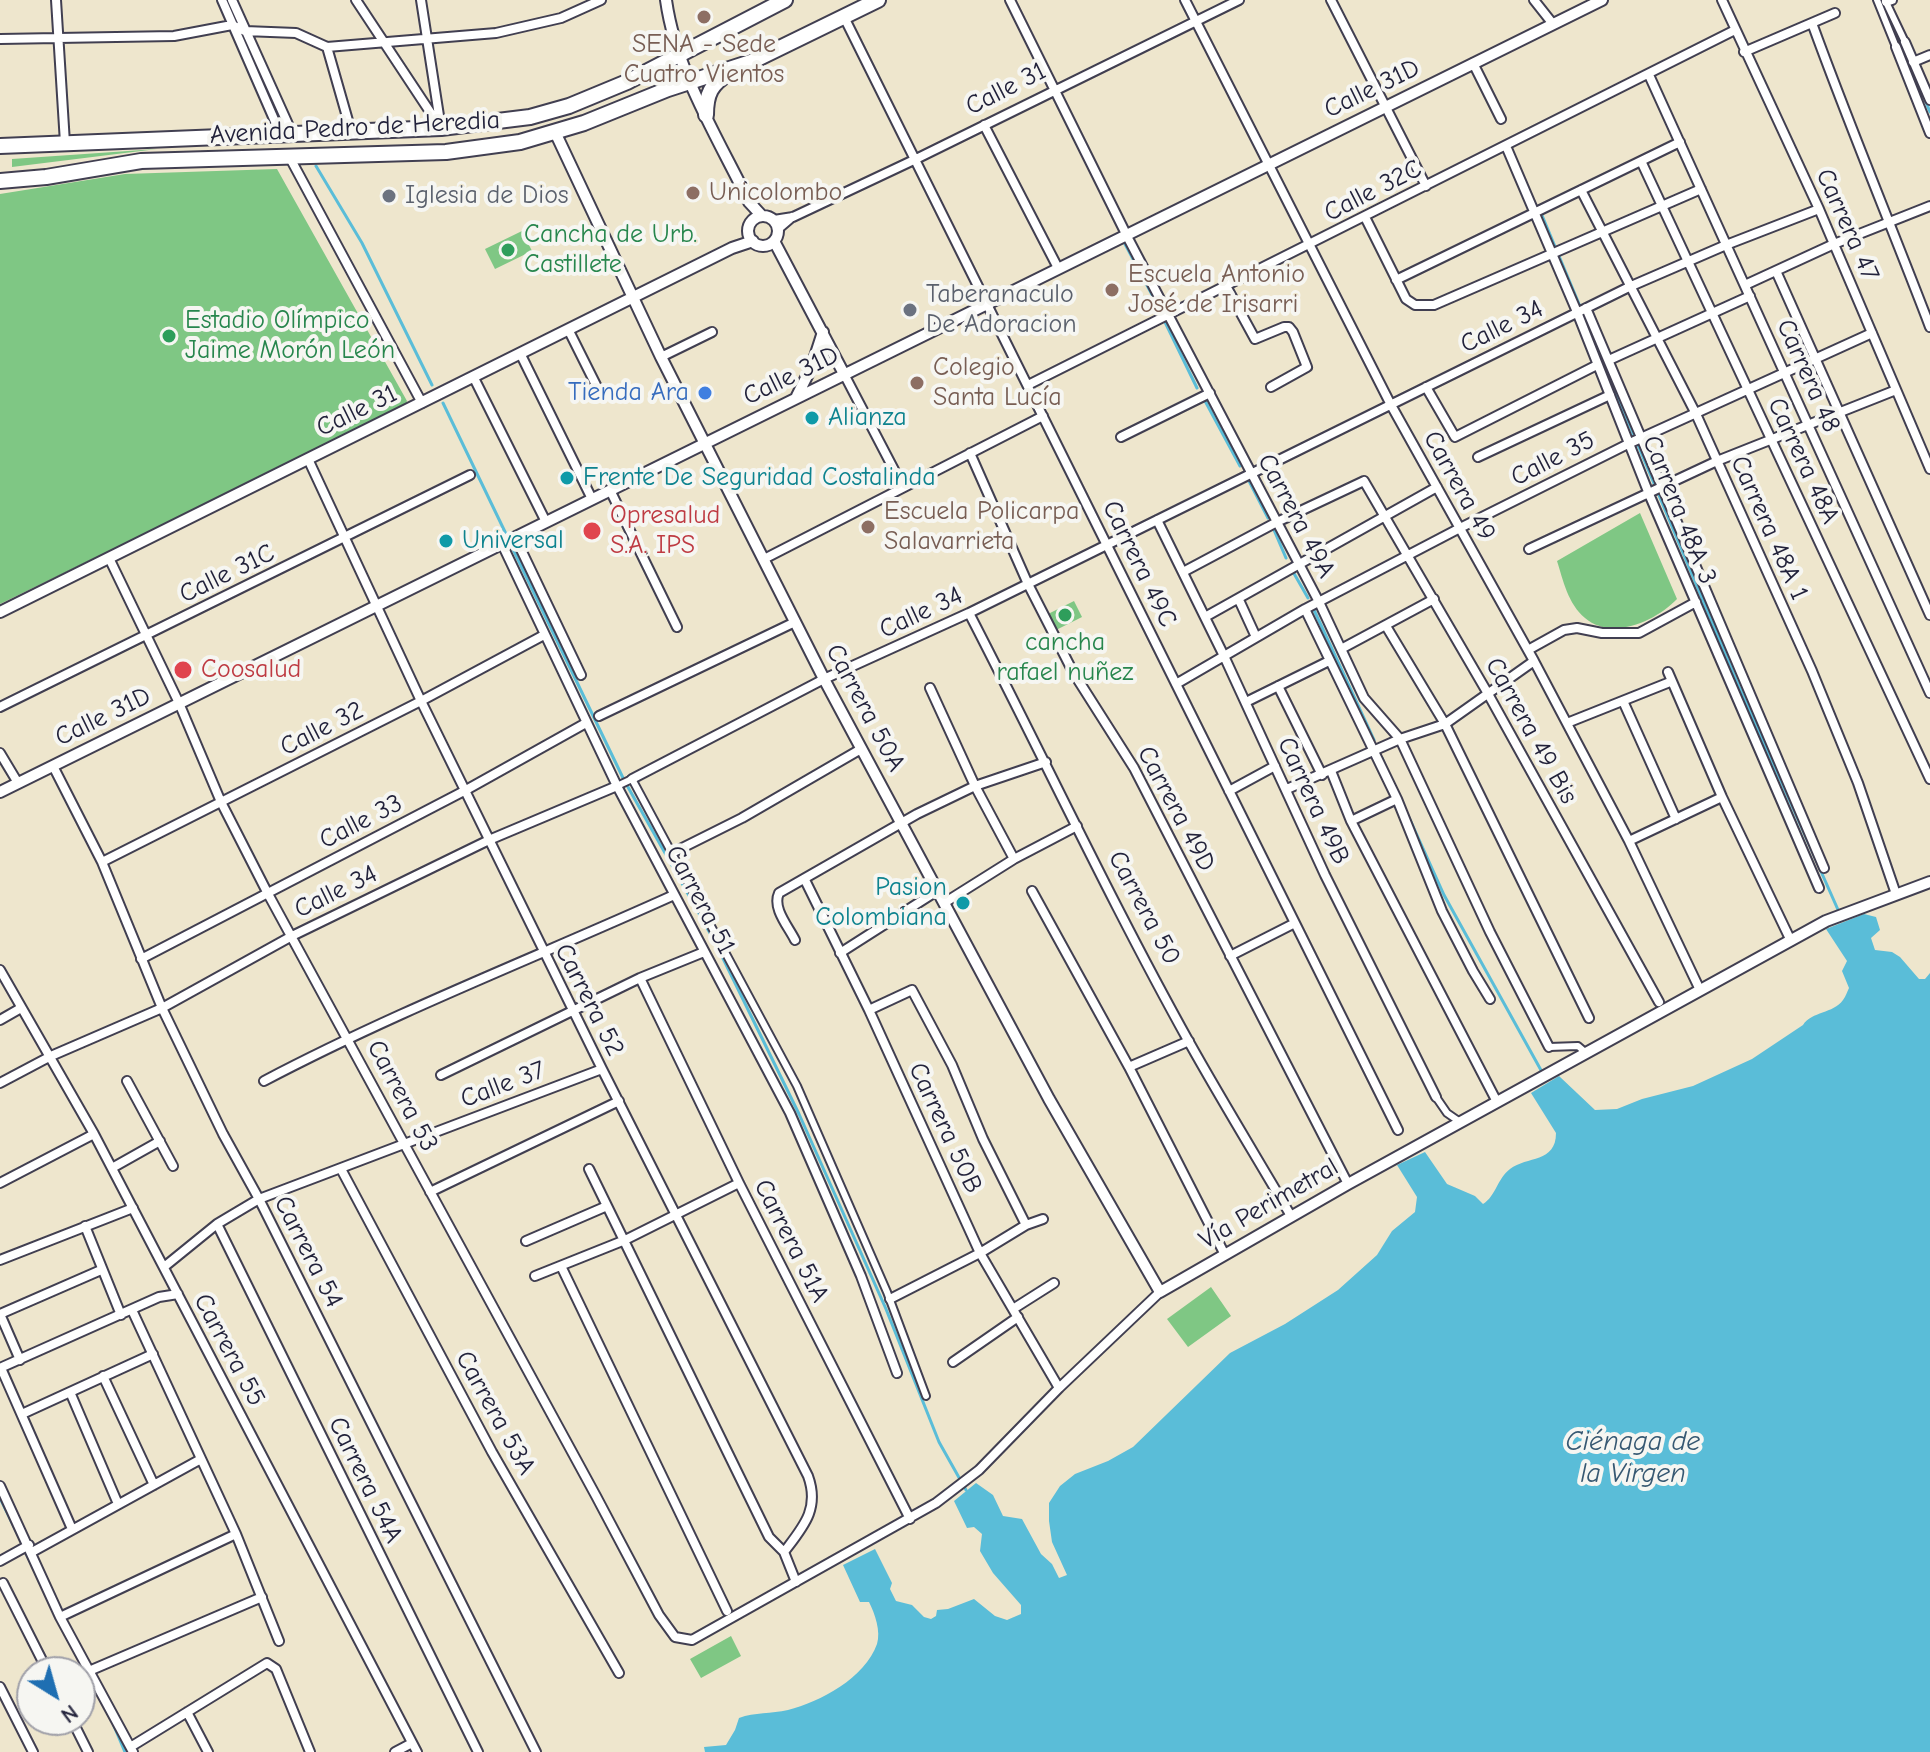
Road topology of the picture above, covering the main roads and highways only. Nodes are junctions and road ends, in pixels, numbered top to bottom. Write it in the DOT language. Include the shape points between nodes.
graph roads {
  1 [pos="785,0"];
  2 [pos="878,0"];
  3 [pos="751,62"];
  4 [pos="706,115"];
  5 [pos="0,146"];
  6 [pos="0,181"];
  1 -- 5 [label="highway, Avenida Pedro de Heredia" via="617,87 512,120 441,128"];
  2 -- 3 [label="highway, Avenida Pedro de Heredia"];
  3 -- 4 [label="highway" via="714,84"];
  3 -- 6 [label="highway, Avenida Pedro de Heredia" via="555,132 476,149 141,161"];
}
